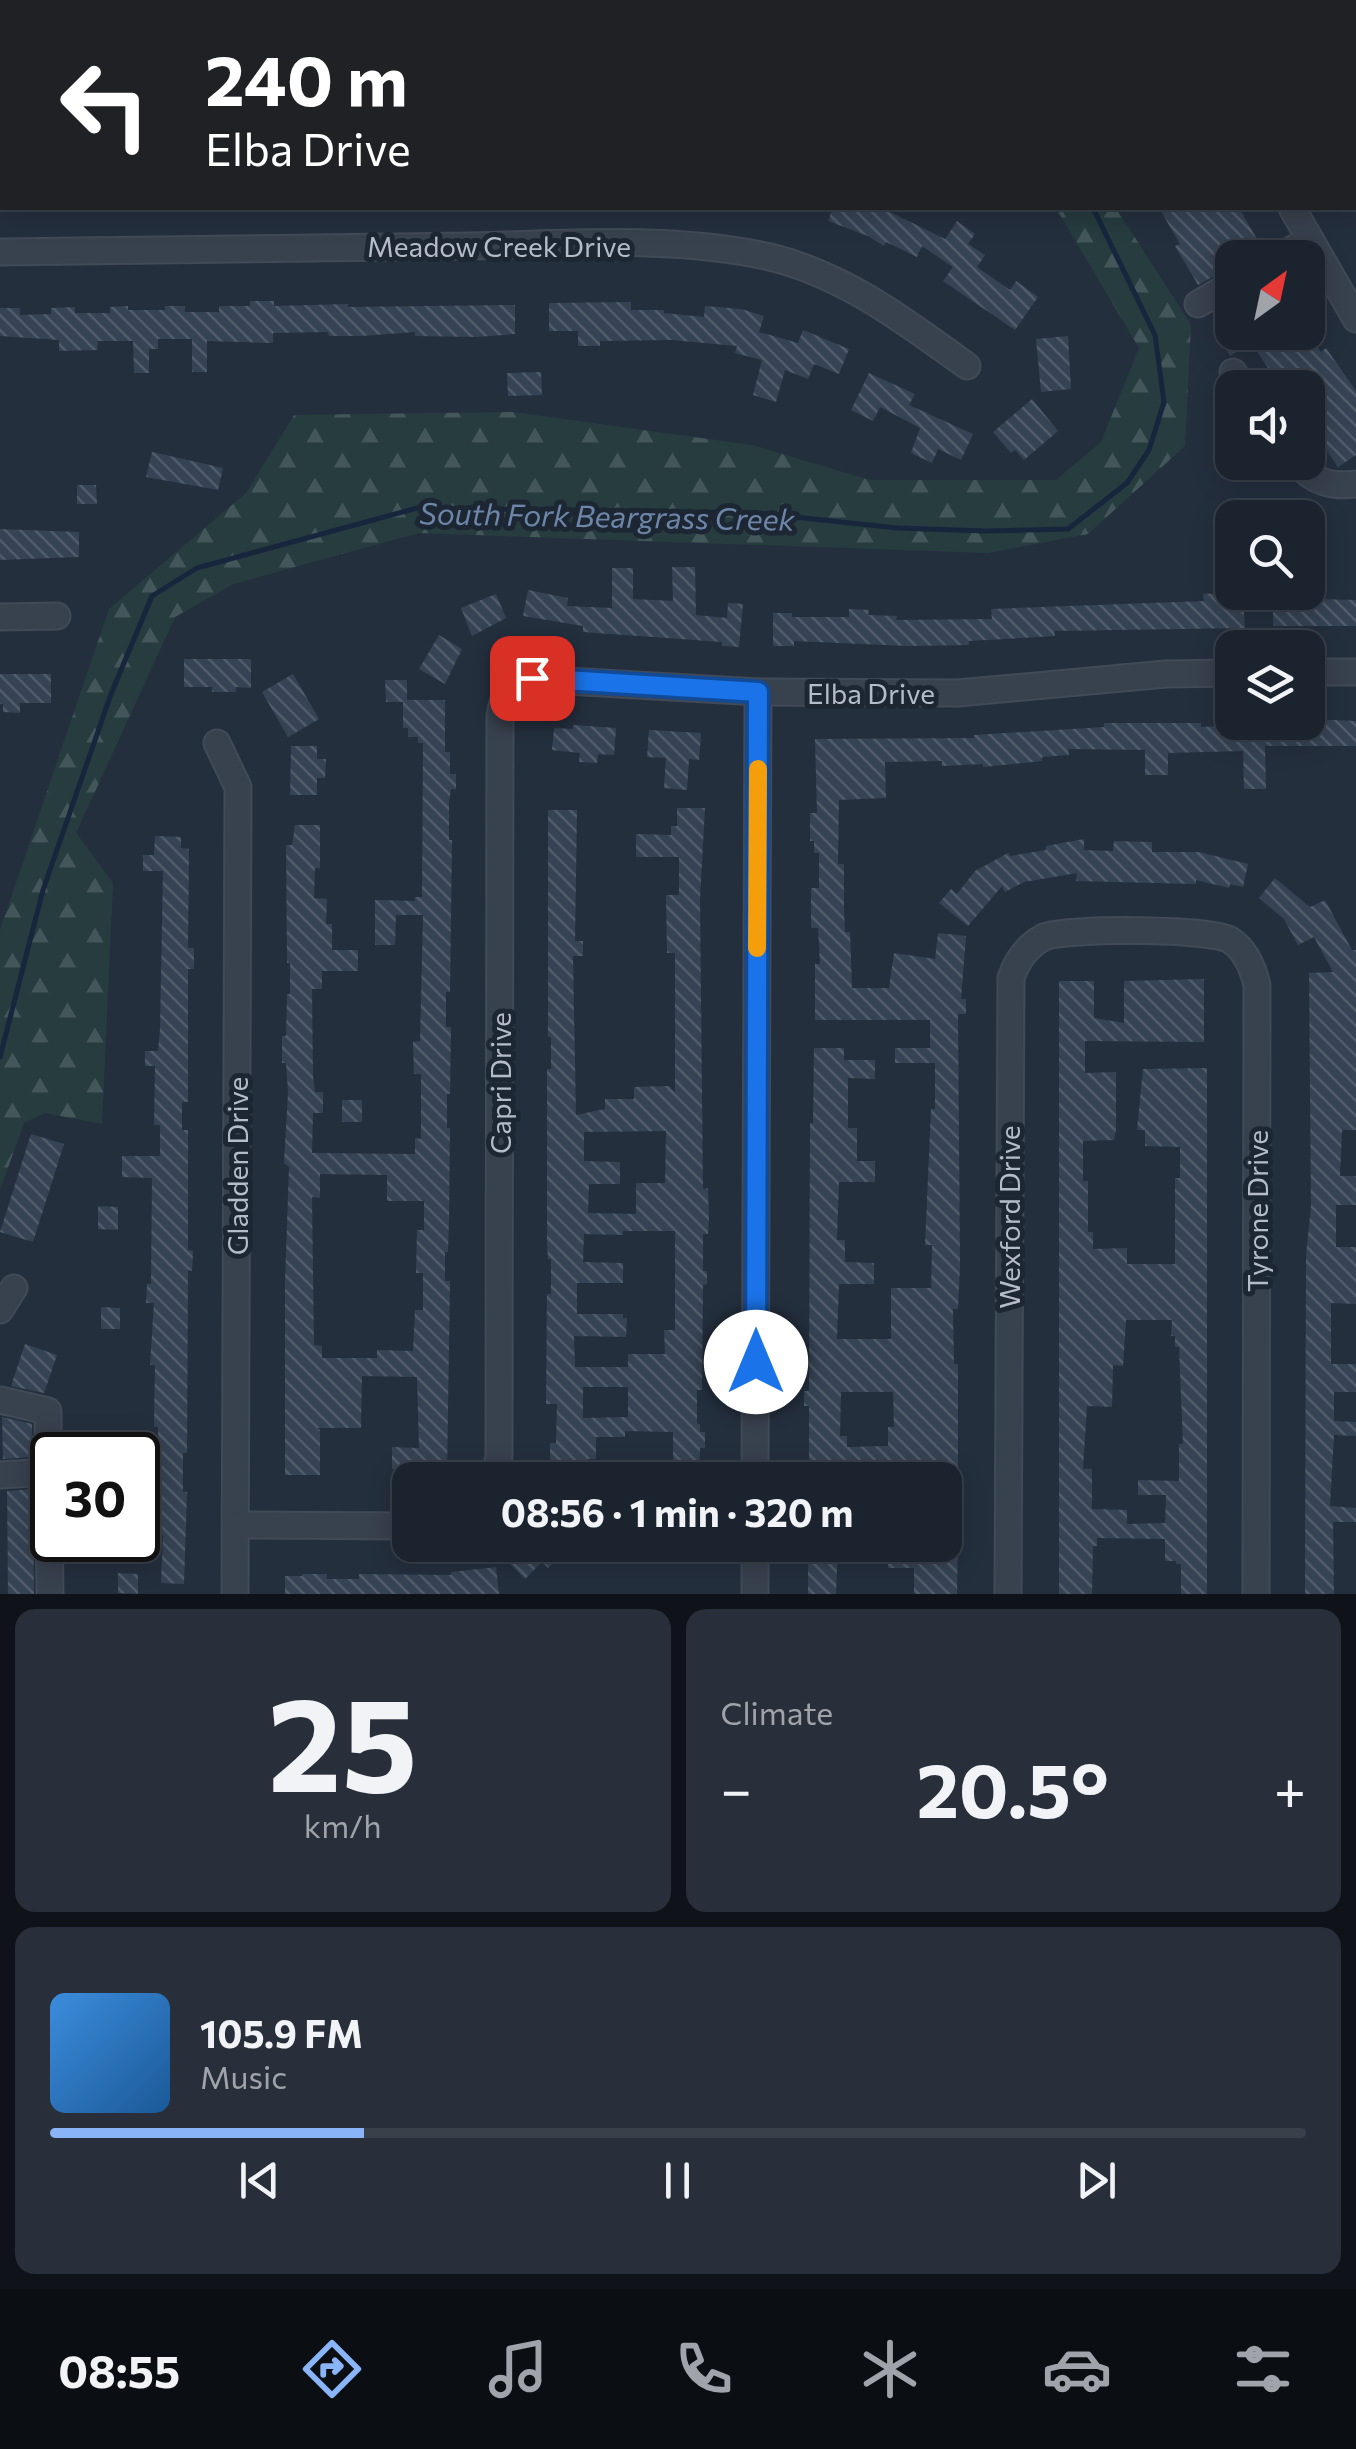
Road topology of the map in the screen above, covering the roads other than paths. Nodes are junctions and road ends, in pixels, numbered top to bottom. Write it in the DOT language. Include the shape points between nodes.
graph roads {
  1 [pos="1293,210"];
  2 [pos="1310,239"];
  3 [pos="0,252"];
  4 [pos="1215,294"];
  5 [pos="1198,304"];
  6 [pos="1356,319"];
  7 [pos="967,366"];
  8 [pos="1319,480"];
  9 [pos="1356,484"];
  10 [pos="57,616"];
  11 [pos="0,617"];
  12 [pos="1325,672"];
  13 [pos="1356,672"];
  14 [pos="1215,674"];
  15 [pos="511,688"];
  16 [pos="758,692"];
  17 [pos="217,743"];
  18 [pos="1127,932"];
  19 [pos="0,1400"];
  20 [pos="48,1432"];
  21 [pos="498,1462"];
  22 [pos="755,1462"];
  23 [pos="30,1473"];
  24 [pos="0,1475"];
  25 [pos="236,1525"];
  26 [pos="392,1526"];
  27 [pos="49,1562"];
  28 [pos="755,1562"];
  29 [pos="50,1594"];
  30 [pos="235,1594"];
  31 [pos="755,1594"];
  32 [pos="1008,1594"];
  33 [pos="1256,1594"];
  1 -- 2 [label="street"];
  2 -- 6 [label="street"];
  3 -- 7 [label="street, Meadow Creek Drive" via="718,248 825,275"];
  4 -- 5 [label="street"];
  8 -- 9 [label="street"];
  10 -- 11 [label="street"];
  12 -- 13 [label="street"];
  14 -- 16 [label="street, Elba Drive" via="958,693"];
  15 -- 16 [label="street, Elba Drive" via="532,678"];
  15 -- 21 [label="street, Capri Drive" via="500,716"];
  16 -- 22 [label="street"];
  17 -- 25 [label="street, Gladden Drive" via="238,787"];
  18 -- 32 [label="street, Wexford Drive" via="1042,938 1020,956 1011,978"];
  18 -- 33 [label="street, Tyrone Drive" via="1229,940 1248,959 1257,986"];
  19 -- 20 [label="street" via="48,1411"];
  23 -- 24 [label="street"];
  25 -- 26 [label="street"];
  25 -- 30 [label="street, Gladden Drive"];
  27 -- 29 [label="street"];
  28 -- 31 [label="street"];
}
